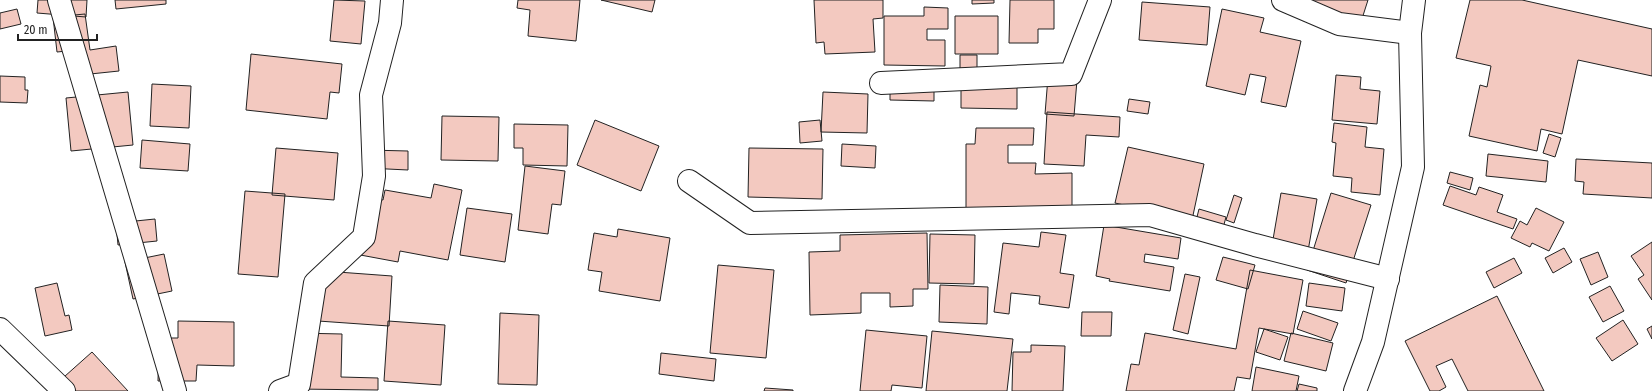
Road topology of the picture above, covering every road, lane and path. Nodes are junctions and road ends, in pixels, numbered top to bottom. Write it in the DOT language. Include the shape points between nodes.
graph roads {
  1 [pos="59,0"];
  2 [pos="392,0"];
  3 [pos="1100,0"];
  4 [pos="1283,0"];
  5 [pos="1414,0"];
  6 [pos="1410,33"];
  7 [pos="882,83"];
  8 [pos="690,181"];
  9 [pos="1388,279"];
  10 [pos="0,329"];
  11 [pos="64,391"];
  12 [pos="175,391"];
  13 [pos="280,391"];
  14 [pos="1355,391"];
  1 -- 12 [label="street"];
  2 -- 13 [label="street" via="390,23 371,95 374,176 364,237 315,284 299,384"];
  3 -- 7 [label="street" via="1071,74"];
  4 -- 6 [label="street" via="1339,24"];
  5 -- 6 [label="street"];
  6 -- 9 [label="street" via="1413,167"];
  8 -- 9 [label="street" via="750,222 1150,215"];
  9 -- 14 [label="street" via="1373,342"];
  10 -- 11 [label="street"];
}
